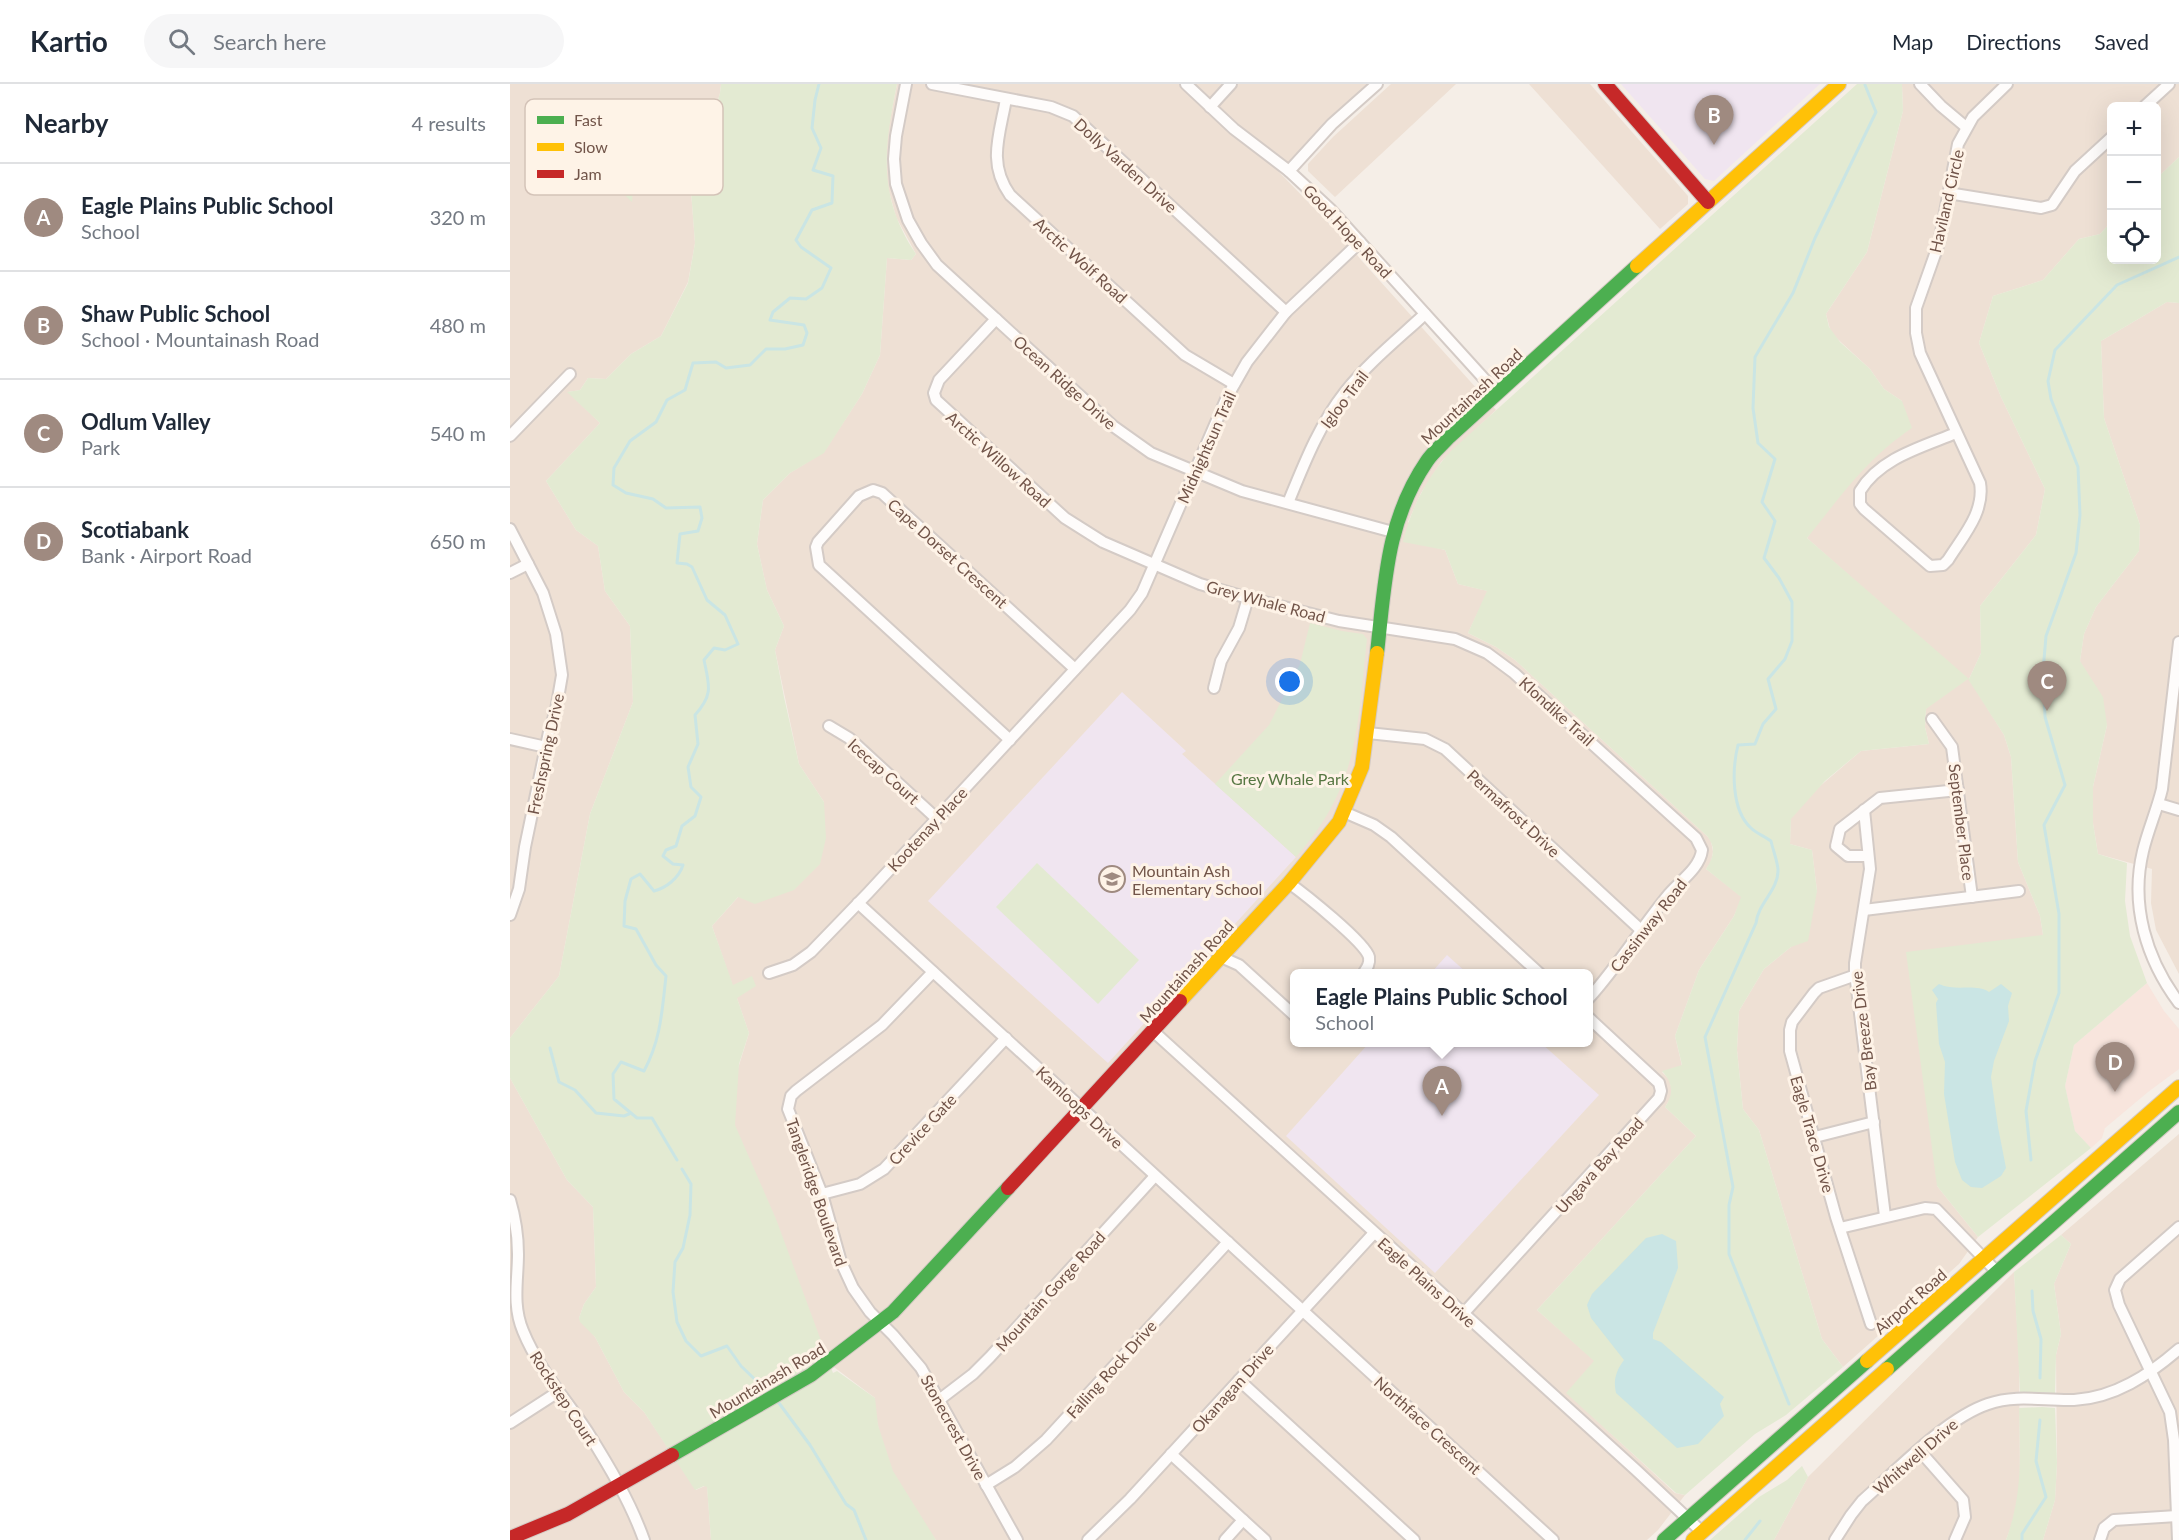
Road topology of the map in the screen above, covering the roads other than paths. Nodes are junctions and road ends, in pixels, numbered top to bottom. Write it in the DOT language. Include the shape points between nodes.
graph roads {
  1 [pos="906,84"];
  2 [pos="932,84"];
  3 [pos="1186,84"];
  4 [pos="1232,84"];
  5 [pos="1377,84"];
  6 [pos="1605,84"];
  7 [pos="1839,84"];
  8 [pos="1920,84"];
  9 [pos="2007,84"];
  10 [pos="2169,84"];
  11 [pos="1006,99"];
  12 [pos="2149,102"];
  13 [pos="1210,106"];
  14 [pos="1966,127"];
  15 [pos="2107,142"];
  16 [pos="1289,171"];
  17 [pos="1948,193"];
  18 [pos="1708,202"];
  19 [pos="1360,242"];
  20 [pos="1286,312"];
  21 [pos="1425,314"];
  22 [pos="996,319"];
  23 [pos="570,374"];
  24 [pos="1234,384"];
  25 [pos="1497,393"];
  26 [pos="1956,433"];
  27 [pos="510,436"];
  28 [pos="1195,472"];
  29 [pos="1288,503"];
  30 [pos="510,530"];
  31 [pos="1393,532"];
  32 [pos="528,564"];
  33 [pos="1155,565"];
  34 [pos="510,573"];
  35 [pos="1248,597"];
  36 [pos="1380,627"];
  37 [pos="2179,642"];
  38 [pos="1075,669"];
  39 [pos="2177,670"];
  40 [pos="1214,688"];
  41 [pos="1932,719"];
  42 [pos="830,726"];
  43 [pos="1368,733"];
  44 [pos="510,739"];
  45 [pos="1010,740"];
  46 [pos="546,747"];
  47 [pos="1958,790"];
  48 [pos="2159,804"];
  49 [pos="1863,810"];
  50 [pos="2179,810"];
  51 [pos="1344,812"];
  52 [pos="936,818"];
  53 [pos="1702,850"];
  54 [pos="1868,856"];
  55 [pos="516,867"];
  56 [pos="1289,883"];
  57 [pos="2019,891"];
  58 [pos="1972,897"];
  59 [pos="858,903"];
  60 [pos="1864,910"];
  61 [pos="510,915"];
  62 [pos="1642,931"];
  63 [pos="1221,957"];
  64 [pos="1367,969"];
  65 [pos="1535,969"];
  66 [pos="933,972"];
  67 [pos="769,973"];
  68 [pos="1856,975"];
  69 [pos="1593,994"];
  70 [pos="2179,1003"];
  71 [pos="1290,1011"];
  72 [pos="1593,1022"];
  73 [pos="1153,1031"];
  74 [pos="1006,1038"];
  75 [pos="2179,1087"];
  76 [pos="1082,1108"];
  77 [pos="2179,1112"];
  78 [pos="1874,1122"];
  79 [pos="1815,1137"];
  80 [pos="1155,1176"];
  81 [pos="822,1194"];
  82 [pos="510,1200"];
  83 [pos="512,1215"];
  84 [pos="1885,1216"];
  85 [pos="2179,1227"];
  86 [pos="1840,1228"];
  87 [pos="1374,1233"];
  88 [pos="1228,1242"];
  89 [pos="1984,1258"];
  90 [pos="1997,1272"];
  91 [pos="1302,1311"];
  92 [pos="1463,1314"];
  93 [pos="514,1317"];
  94 [pos="880,1322"];
  95 [pos="1871,1324"];
  96 [pos="2179,1349"];
  97 [pos="2151,1371"];
  98 [pos="1239,1380"];
  99 [pos="558,1392"];
  100 [pos="939,1400"];
  101 [pos="510,1423"];
  102 [pos="1919,1450"];
  103 [pos="1171,1454"];
  104 [pos="986,1485"];
  105 [pos="620,1486"];
  106 [pos="2177,1516"];
  107 [pos="1688,1519"];
  108 [pos="1243,1520"];
  109 [pos="532,1535"];
  110 [pos="1697,1536"];
  111 [pos="510,1538"];
  112 [pos="644,1540"];
  113 [pos="1017,1540"];
  114 [pos="1088,1540"];
  115 [pos="1226,1540"];
  116 [pos="1265,1540"];
  117 [pos="1414,1540"];
  118 [pos="1553,1540"];
  119 [pos="1664,1540"];
  120 [pos="1835,1540"];
  121 [pos="1955,1540"];
  122 [pos="2100,1540"];
  123 [pos="2178,1540"];
  1 -- 22 [label="street, Ocean Ridge Drive" via="894,159 896,184 908,220 938,265"];
  2 -- 11 [label="street, Dolly Varden Drive"];
  3 -- 13 [label="street, Good Hope Road"];
  4 -- 13 [label="street"];
  5 -- 16 [label="street" via="1332,124"];
  6 -- 18 [label="street"];
  7 -- 18 [label="street, Mountainash Road"];
  8 -- 14 [label="street"];
  9 -- 14 [label="street, Haviland Circle"];
  10 -- 12 [label="street"];
  11 -- 20 [label="street, Dolly Varden Drive" via="1051,107 1073,116"];
  11 -- 24 [label="street, Arctic Wolf Road" via="996,158 998,174 1010,195 1185,355"];
  13 -- 16 [label="street, Good Hope Road"];
  14 -- 17 [label="street, Haviland Circle" via="1953,160"];
  15 -- 17 [label="street" via="2075,171 2052,205 2046,207"];
  16 -- 19 [label="street, Good Hope Road"];
  17 -- 26 [label="street, Haviland Circle" via="1938,243 1919,299 1916,326 1920,353"];
  18 -- 25 [label="street, Mountainash Road"];
  19 -- 20 [label="street, Midnightsun Trail"];
  19 -- 21 [label="street, Good Hope Road"];
  20 -- 24 [label="street, Midnightsun Trail" via="1259,344"];
  21 -- 25 [label="street, Good Hope Road"];
  21 -- 29 [label="street, Igloo Trail" via="1344,393 1316,438"];
  22 -- 28 [label="street, Ocean Ridge Drive" via="1122,434 1151,453"];
  22 -- 33 [label="street, Arctic Willow Road" via="939,380 934,393 936,400 1065,518 1103,542"];
  23 -- 27 [label="street"];
  24 -- 28 [label="street, Midnightsun Trail"];
  25 -- 31 [label="street, Mountainash Road" via="1428,459 1411,487"];
  26 -- 26 [label="street, Haviland Circle" via="1887,463 1860,491 1864,509 1930,566 1943,565 1948,560 1976,515 1981,499 1980,483"];
  28 -- 29 [label="street, Ocean Ridge Drive" via="1242,491"];
  28 -- 33 [label="street, Midnightsun Trail"];
  29 -- 31 [label="street, Ocean Ridge Drive"];
  30 -- 32 [label="street, Freshspring Drive"];
  31 -- 36 [label="street, Mountainash Road"];
  32 -- 34 [label="street"];
  32 -- 46 [label="street, Freshspring Drive" via="543,593 556,634 561,675"];
  33 -- 35 [label="street, Grey Whale Road" via="1200,584"];
  33 -- 38 [label="street, Midnightsun Trail" via="1136,602"];
  35 -- 36 [label="street, Grey Whale Road" via="1339,621"];
  35 -- 40 [label="street"];
  36 -- 43 [label="street, Mountainash Road"];
  36 -- 53 [label="street, Klondike Trail" via="1444,636 1468,643 1497,659 1696,838"];
  37 -- 39 [label="street"];
  38 -- 45 [label="street, Kootenay Place"];
  38 -- 45 [label="street, Cape Dorset Crescent" via="882,493 873,490 859,496 818,542 819,565"];
  39 -- 48 [label="street"];
  41 -- 47 [label="street, September Place" via="1952,747"];
  42 -- 52 [label="street, Icecap Court" via="849,738"];
  43 -- 51 [label="street, Mountainash Road" via="1362,767"];
  43 -- 62 [label="street, Permafrost Drive" via="1425,739 1445,749"];
  44 -- 46 [label="street"];
  45 -- 52 [label="street, Kootenay Place"];
  46 -- 55 [label="street, Freshspring Drive"];
  47 -- 49 [label="street" via="1880,798"];
  47 -- 58 [label="street, September Place"];
  48 -- 50 [label="street"];
  48 -- 70 [label="street" via="2143,851 2139,910 2156,969"];
  49 -- 54 [label="street, Bay Breeze Drive"];
  49 -- 54 [label="street" via="1840,829 1836,846 1848,856"];
  51 -- 56 [label="street, Mountainash Road" via="1327,839"];
  51 -- 65 [label="street" via="1391,837"];
  52 -- 59 [label="street, Kootenay Place"];
  53 -- 62 [label="street, Cassinway Road" via="1698,862"];
  54 -- 60 [label="street, Bay Breeze Drive"];
  55 -- 61 [label="street, Freshspring Drive" via="519,889"];
  56 -- 63 [label="street, Mountainash Road"];
  56 -- 64 [label="street" via="1366,951"];
  57 -- 58 [label="street"];
  58 -- 60 [label="street"];
  59 -- 66 [label="street, Kamloops Drive"];
  59 -- 67 [label="street, Kootenay Place" via="811,952 793,965"];
  60 -- 68 [label="street, Bay Breeze Drive"];
  62 -- 69 [label="street, Cassinway Road"];
  63 -- 71 [label="street" via="1239,965"];
  63 -- 73 [label="street, Mountainash Road"];
  66 -- 74 [label="street, Kamloops Drive"];
  66 -- 81 [label="street, Tangleridge Boulevard" via="882,1025 792,1096 788,1109"];
  68 -- 78 [label="street, Bay Breeze Drive"];
  68 -- 79 [label="street, Eagle Trace Drive" via="1819,988 1791,1025 1791,1057"];
  72 -- 92 [label="street, Ungava Bay Road" via="1659,1083 1659,1098"];
  73 -- 76 [label="street, Mountainash Road"];
  73 -- 87 [label="street, Eagle Plains Drive"];
  74 -- 76 [label="street, Kamloops Drive"];
  74 -- 81 [label="street, Crevice Gate" via="884,1169 860,1184"];
  75 -- 89 [label="street, Airport Road"];
  76 -- 80 [label="street, Kamloops Drive"];
  76 -- 94 [label="street, Mountainash Road" via="913,1293"];
  77 -- 90 [label="street"];
  78 -- 79 [label="street"];
  78 -- 84 [label="street, Bay Breeze Drive"];
  79 -- 86 [label="street, Eagle Trace Drive"];
  80 -- 88 [label="street, Kamloops Drive"];
  80 -- 100 [label="street, Mountain Gorge Road" via="985,1362"];
  81 -- 94 [label="street, Tangleridge Boulevard" via="846,1276"];
  82 -- 83 [label="street, Rockstep Court"];
  83 -- 93 [label="street, Rockstep Court" via="518,1253"];
  84 -- 86 [label="street"];
  84 -- 89 [label="street" via="1936,1209"];
  85 -- 97 [label="street" via="2120,1279 2115,1290"];
  86 -- 95 [label="street, Eagle Trace Drive"];
  87 -- 91 [label="street, Okanagan Drive"];
  87 -- 92 [label="street, Eagle Plains Drive"];
  88 -- 91 [label="street, Kamloops Drive"];
  88 -- 104 [label="street, Falling Rock Drive" via="1046,1440"];
  89 -- 90 [label="street"];
  89 -- 107 [label="street, Airport Road"];
  90 -- 110 [label="street"];
  91 -- 98 [label="street, Okanagan Drive"];
  91 -- 118 [label="street, Northface Crescent"];
  92 -- 107 [label="street, Eagle Plains Drive"];
  93 -- 99 [label="street, Rockstep Court"];
  94 -- 100 [label="street, Stonecrest Drive" via="914,1358"];
  94 -- 105 [label="street, Mountainash Road" via="812,1375"];
  96 -- 97 [label="street, Whitwell Drive"];
  97 -- 102 [label="street, Whitwell Drive" via="2130,1384 2087,1398 2011,1399 1986,1405 1957,1419"];
  97 -- 106 [label="street" via="2171,1420"];
  98 -- 103 [label="street, Okanagan Drive"];
  98 -- 117 [label="street"];
  99 -- 101 [label="street"];
  99 -- 105 [label="street, Rockstep Court"];
  100 -- 104 [label="street, Stonecrest Drive"];
  102 -- 120 [label="street, Whitwell Drive" via="1856,1508"];
  102 -- 121 [label="street" via="1963,1500 1965,1517"];
  103 -- 108 [label="street"];
  103 -- 114 [label="street, Okanagan Drive"];
  104 -- 113 [label="street, Stonecrest Drive"];
  105 -- 109 [label="street, Mountainash Road"];
  105 -- 112 [label="street, Rockstep Court"];
  106 -- 122 [label="street" via="2114,1520 2104,1528"];
  106 -- 123 [label="street"];
  107 -- 110 [label="street, Eagle Plains Drive"];
  107 -- 119 [label="street, Airport Road"];
  108 -- 115 [label="street"];
  108 -- 116 [label="street"];
  109 -- 111 [label="street, Mountainash Road"];
}
